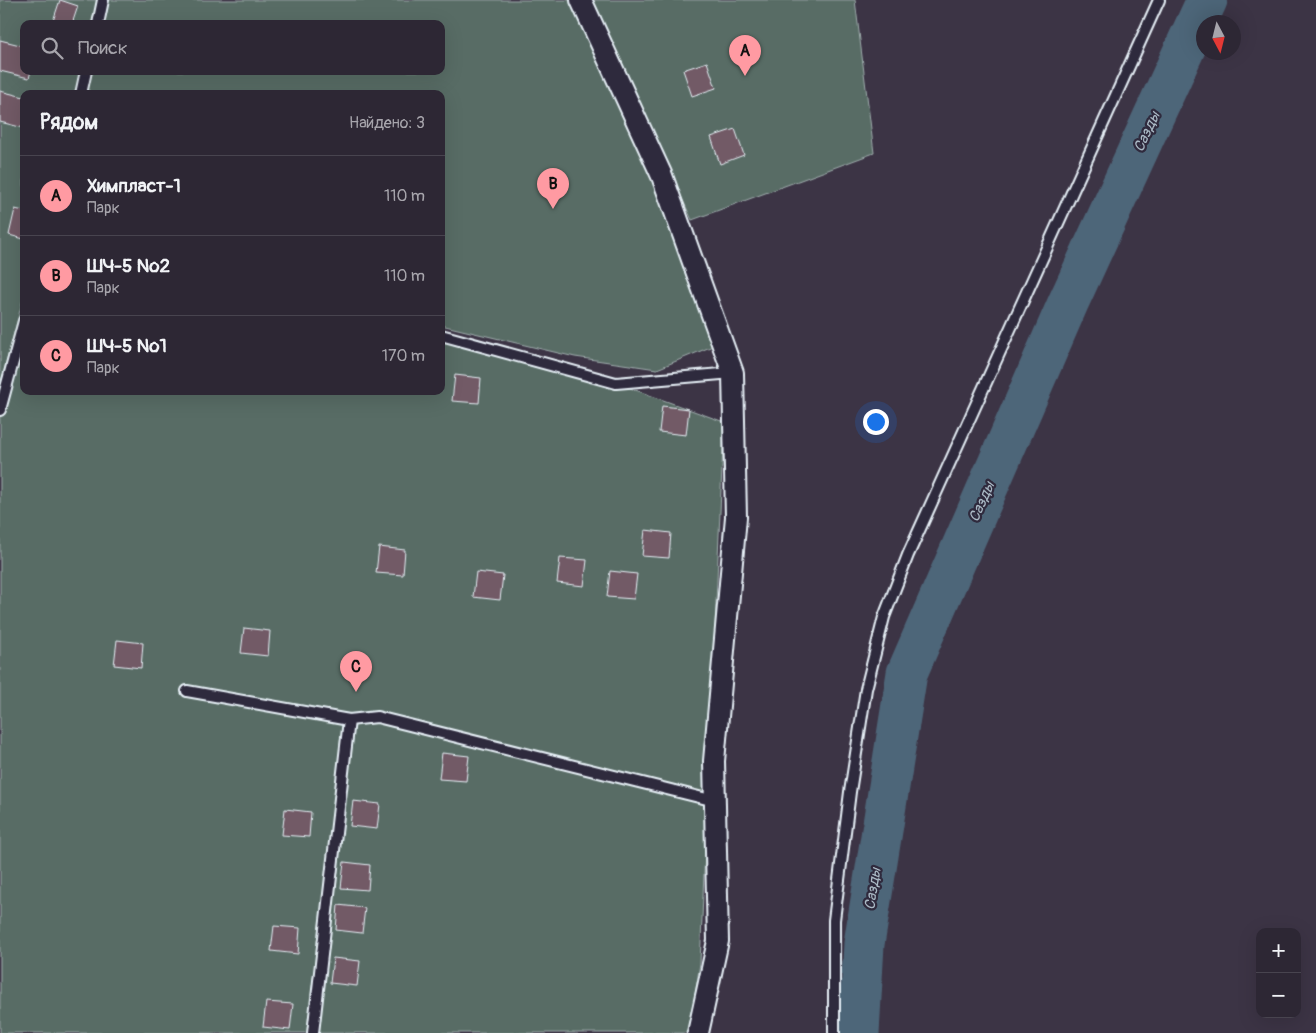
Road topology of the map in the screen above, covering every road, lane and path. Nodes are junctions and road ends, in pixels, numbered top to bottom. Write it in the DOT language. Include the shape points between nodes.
graph roads {
  1 [pos="103,0"];
  2 [pos="581,0"];
  3 [pos="1159,0"];
  4 [pos="99,20"];
  5 [pos="85,75"];
  6 [pos="82,90"];
  7 [pos="20,336"];
  8 [pos="445,336"];
  9 [pos="733,373"];
  10 [pos="0,410"];
  11 [pos="187,691"];
  12 [pos="349,720"];
  13 [pos="715,801"];
  14 [pos="313,1033"];
  15 [pos="698,1033"];
  16 [pos="834,1033"];
  1 -- 4 [label="lane"];
  2 -- 9 [label="street" via="662,176"];
  3 -- 16 [label="lane" via="908,555 884,616 866,690 834,920"];
  5 -- 6 [label="lane"];
  7 -- 10 [label="lane"];
  8 -- 9 [label="lane" via="616,383"];
  9 -- 13 [label="street" via="736,517 714,761"];
  11 -- 12 [label="lane"];
  12 -- 13 [label="lane" via="377,717"];
  12 -- 14 [label="lane"];
  13 -- 15 [label="street" via="718,941"];
}
